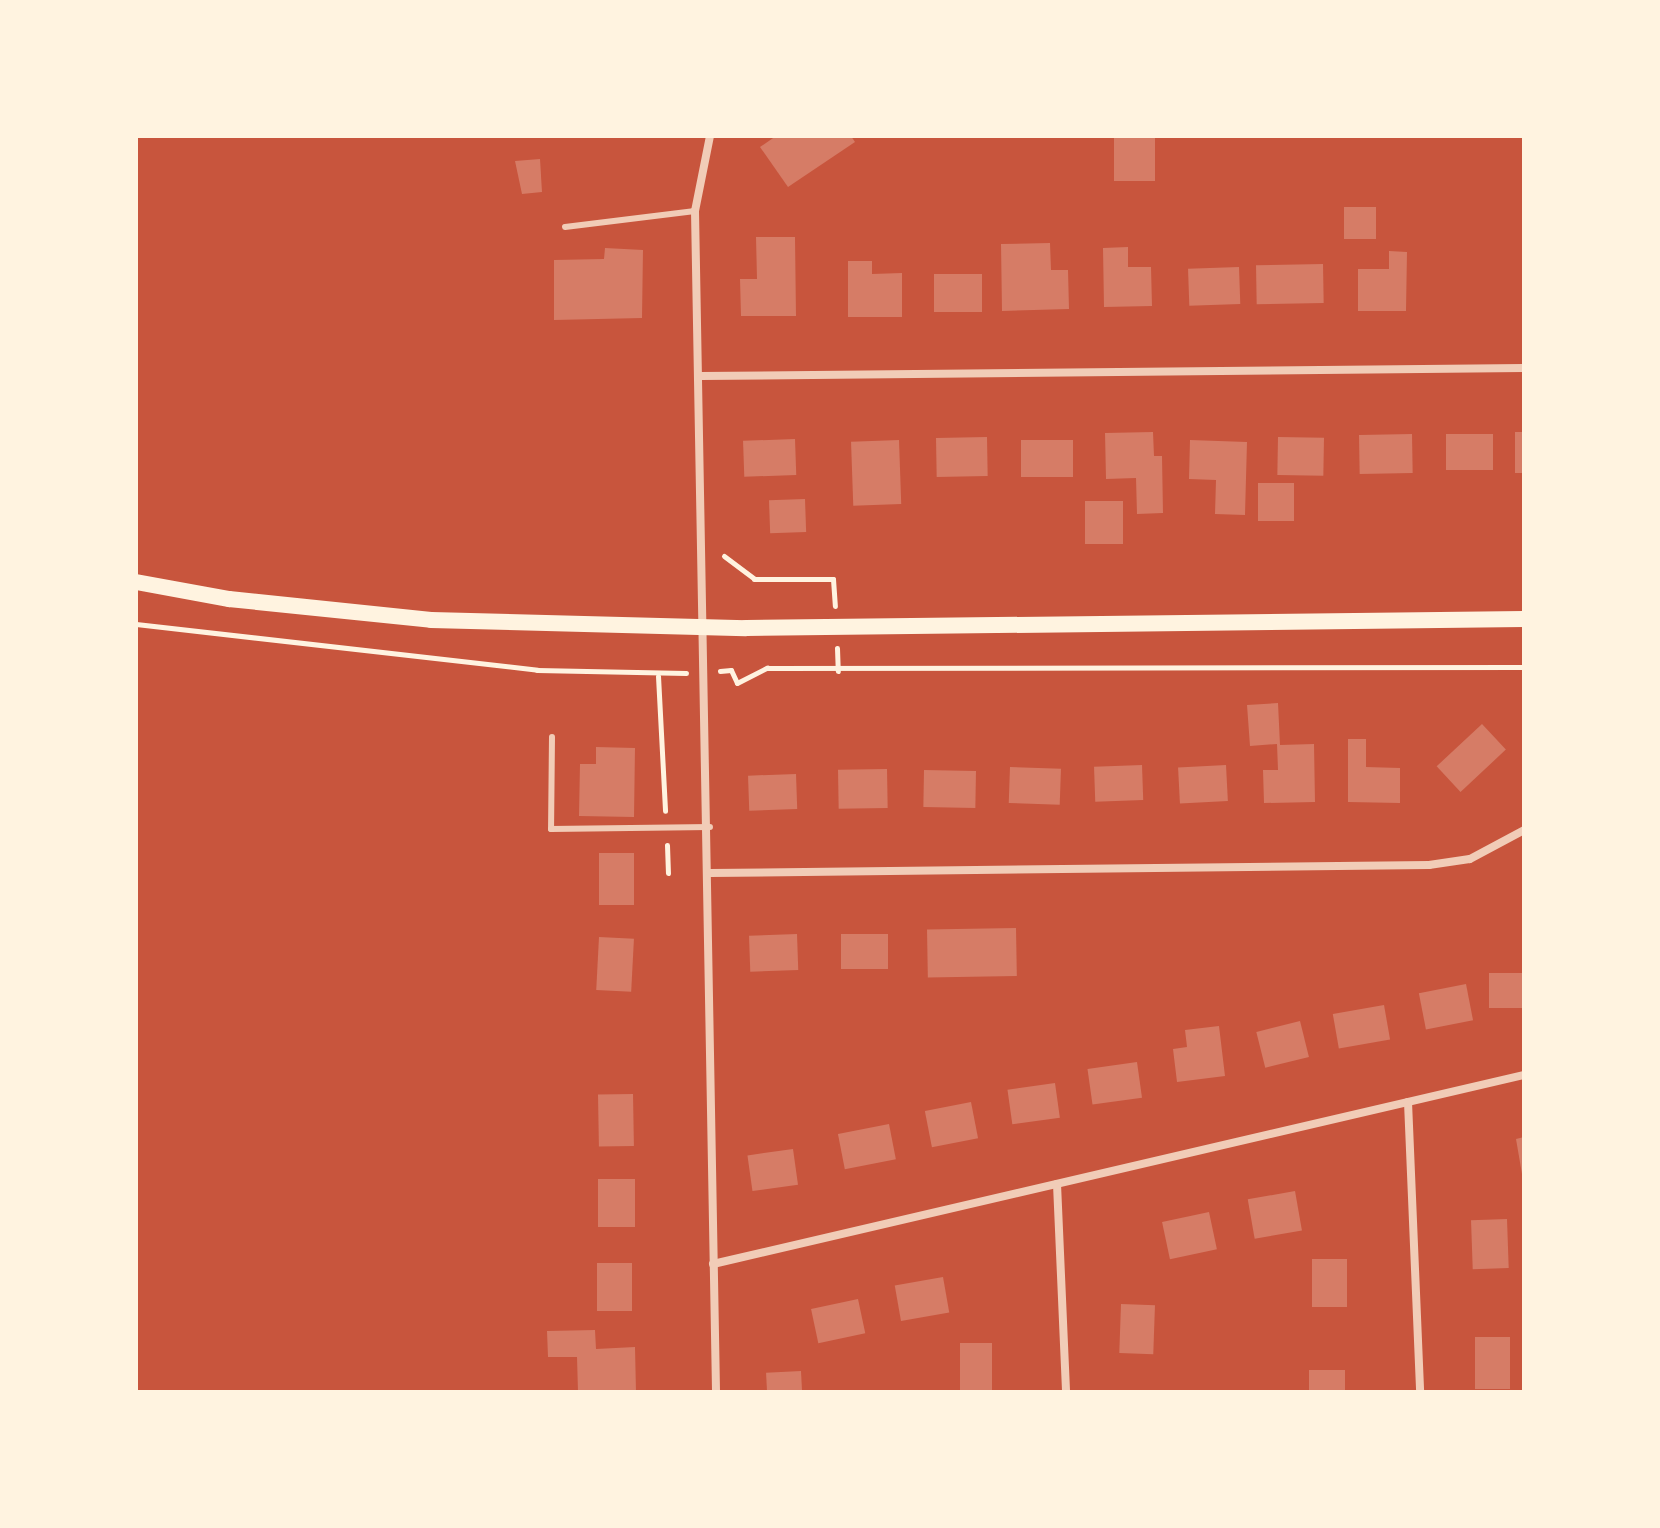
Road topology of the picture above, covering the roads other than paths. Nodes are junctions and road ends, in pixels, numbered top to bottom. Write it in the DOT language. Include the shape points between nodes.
graph roads {
  1 [pos="710,136"];
  2 [pos="695,211"];
  3 [pos="565,227"];
  4 [pos="1524,368"];
  5 [pos="701,376"];
  6 [pos="136,582"];
  7 [pos="1524,619"];
  8 [pos="705,627"];
  9 [pos="552,737"];
  10 [pos="710,827"];
  11 [pos="1524,830"];
  12 [pos="710,873"];
  13 [pos="1524,1075"];
  14 [pos="1408,1102"];
  15 [pos="1057,1184"];
  16 [pos="713,1264"];
  17 [pos="716,1392"];
  18 [pos="1066,1392"];
  19 [pos="1420,1392"];
  1 -- 2 [label="street"];
  2 -- 3 [label="lane"];
  2 -- 5 [label="street"];
  4 -- 5 [label="street"];
  5 -- 8 [label="street"];
  6 -- 8 [label="main road" via="229,599 406,618"];
  7 -- 8 [label="main road"];
  8 -- 10 [label="street"];
  9 -- 10 [label="lane" via="551,829"];
  10 -- 12 [label="street"];
  11 -- 12 [label="street" via="1470,859 1429,865"];
  12 -- 16 [label="street"];
  13 -- 14 [label="street"];
  14 -- 15 [label="street"];
  14 -- 19 [label="street"];
  15 -- 16 [label="street"];
  15 -- 18 [label="street"];
  16 -- 17 [label="street"];
}
